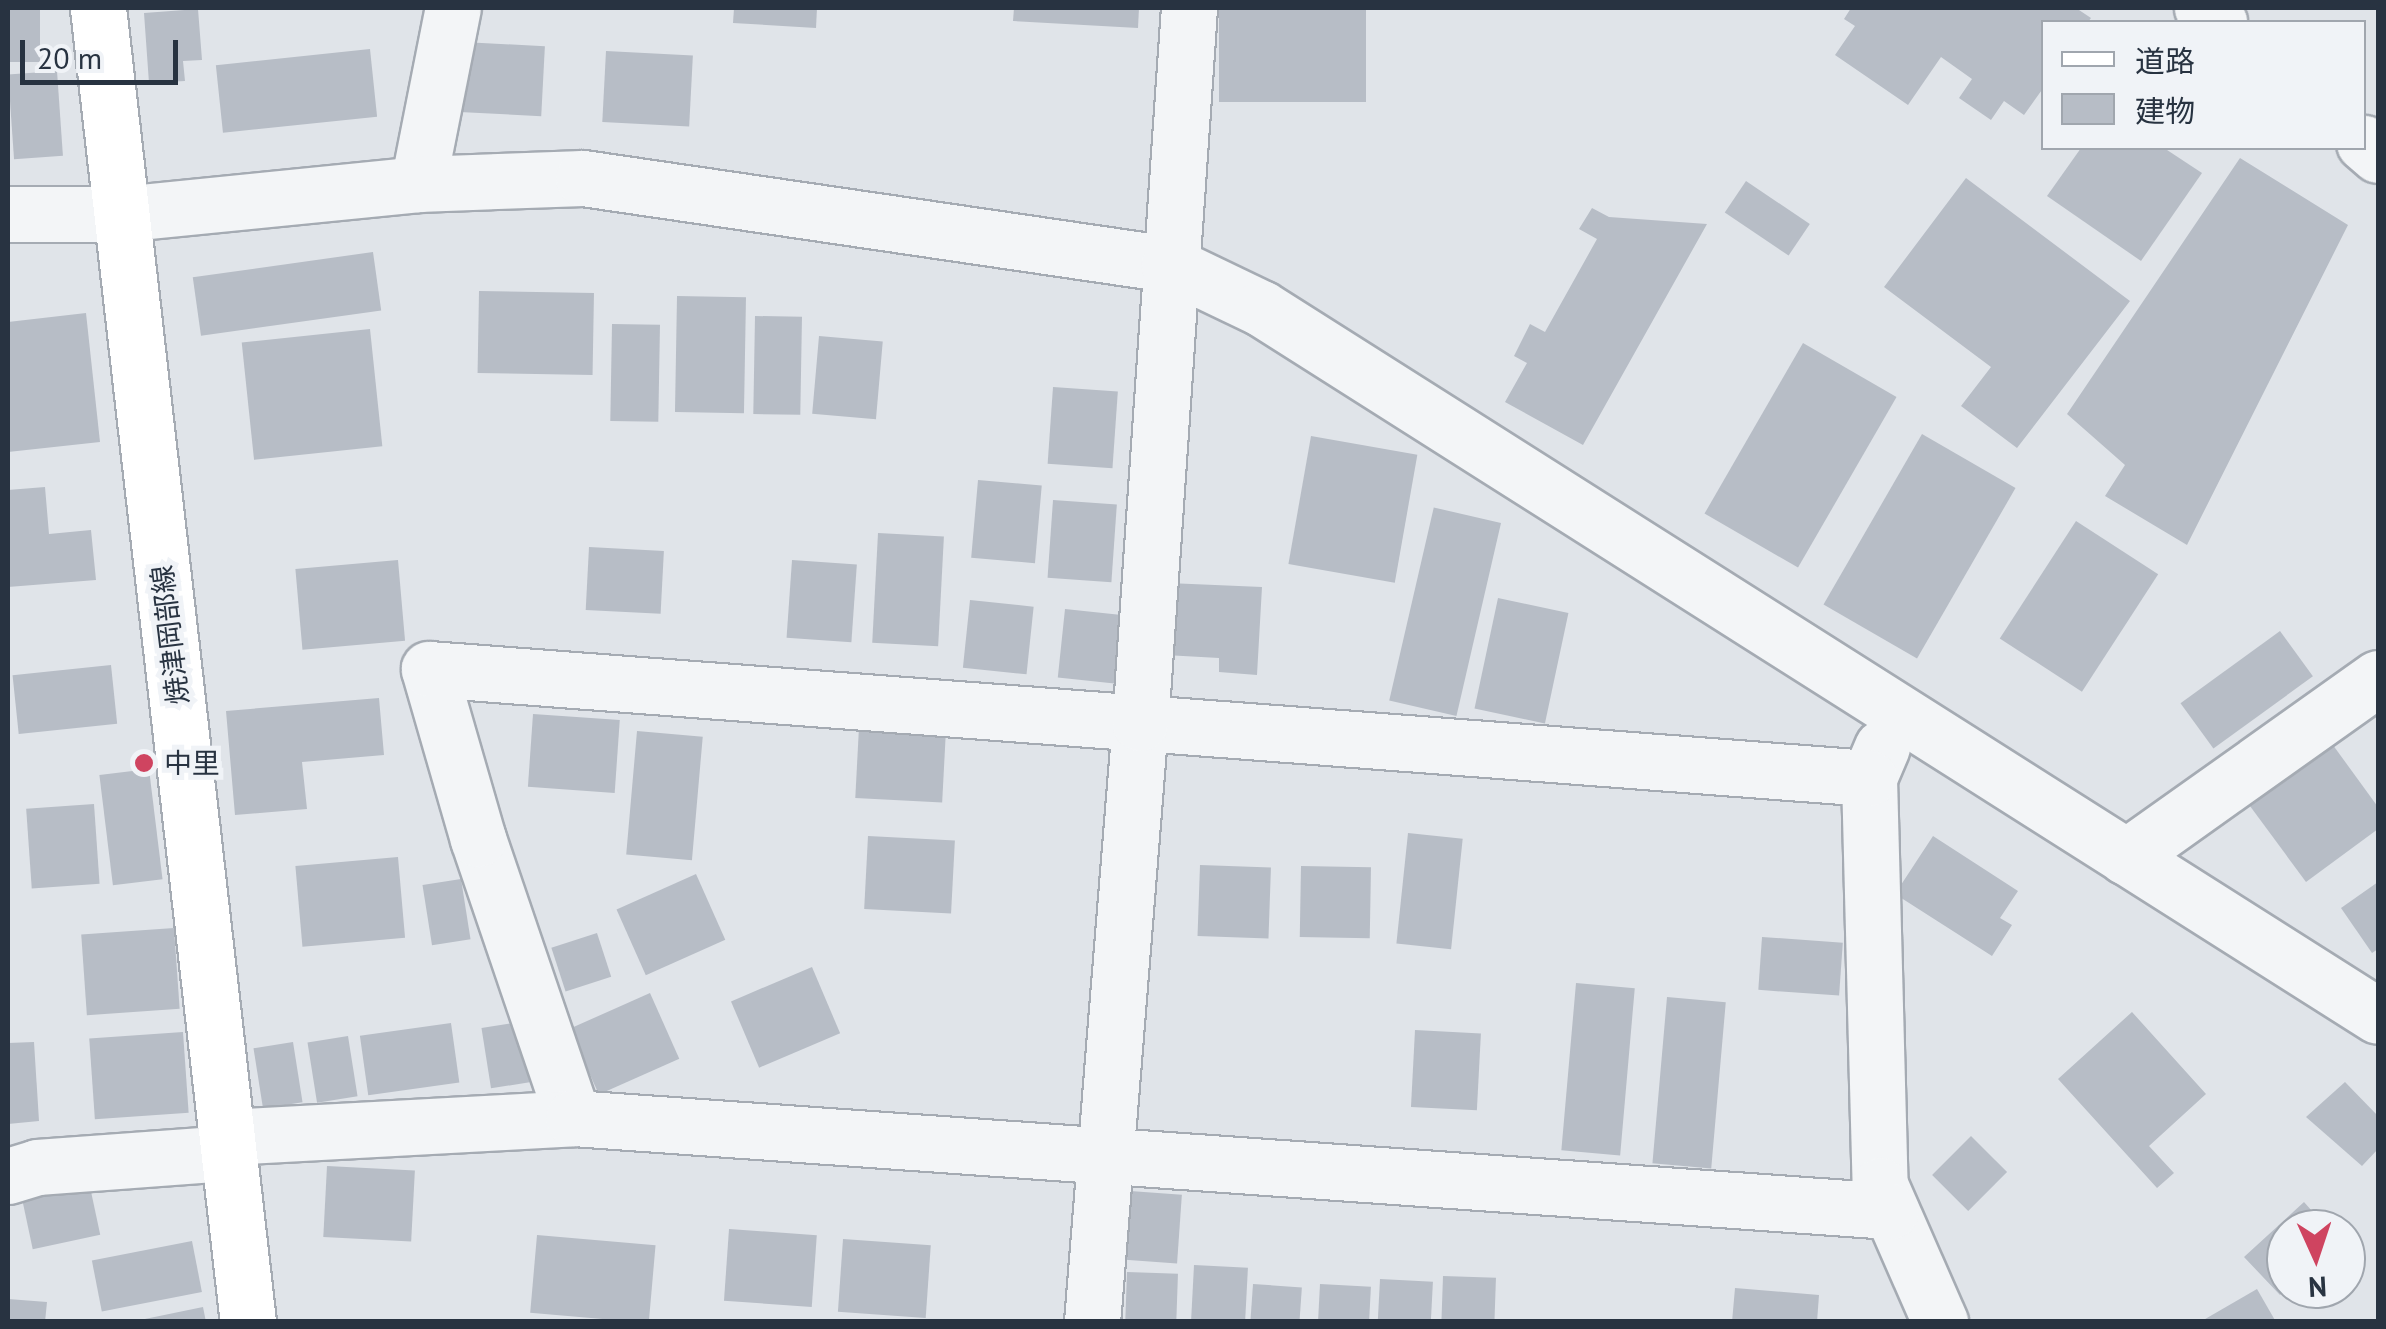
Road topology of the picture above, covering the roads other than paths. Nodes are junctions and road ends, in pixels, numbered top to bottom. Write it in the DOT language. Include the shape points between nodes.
graph roads {
  1 [pos="98,8"];
  2 [pos="453,8"];
  3 [pos="1189,8"];
  4 [pos="418,184"];
  5 [pos="8,214"];
  6 [pos="120,214"];
  7 [pos="1168,264"];
  8 [pos="2378,678"];
  9 [pos="1897,712"];
  10 [pos="1140,723"];
  11 [pos="1869,778"];
  12 [pos="2126,857"];
  13 [pos="2378,1016"];
  14 [pos="574,1118"];
  15 [pos="228,1145"];
  16 [pos="1105,1155"];
  17 [pos="8,1176"];
  18 [pos="1891,1211"];
  19 [pos="248,1322"];
  20 [pos="1092,1322"];
  21 [pos="1940,1322"];
  1 -- 6 [label="main road, 焼津岡部線"];
  2 -- 4 [label="street"];
  3 -- 7 [label="street"];
  4 -- 6 [label="street"];
  4 -- 7 [label="street" via="583,178"];
  5 -- 6 [label="street"];
  6 -- 15 [label="main road, 焼津岡部線"];
  7 -- 9 [label="street" via="1261,308"];
  7 -- 10 [label="street"];
  8 -- 12 [label="street"];
  9 -- 11 [label="street"];
  9 -- 12 [label="street"];
  10 -- 11 [label="street"];
  10 -- 14 [label="street" via="429,669 478,839"];
  10 -- 16 [label="street"];
  11 -- 18 [label="street" via="1880,1185"];
  12 -- 13 [label="street"];
  14 -- 15 [label="street"];
  14 -- 16 [label="street"];
  15 -- 17 [label="street"];
  15 -- 19 [label="main road, 焼津岡部線"];
  16 -- 18 [label="street"];
  16 -- 20 [label="street"];
  18 -- 21 [label="street"];
}
